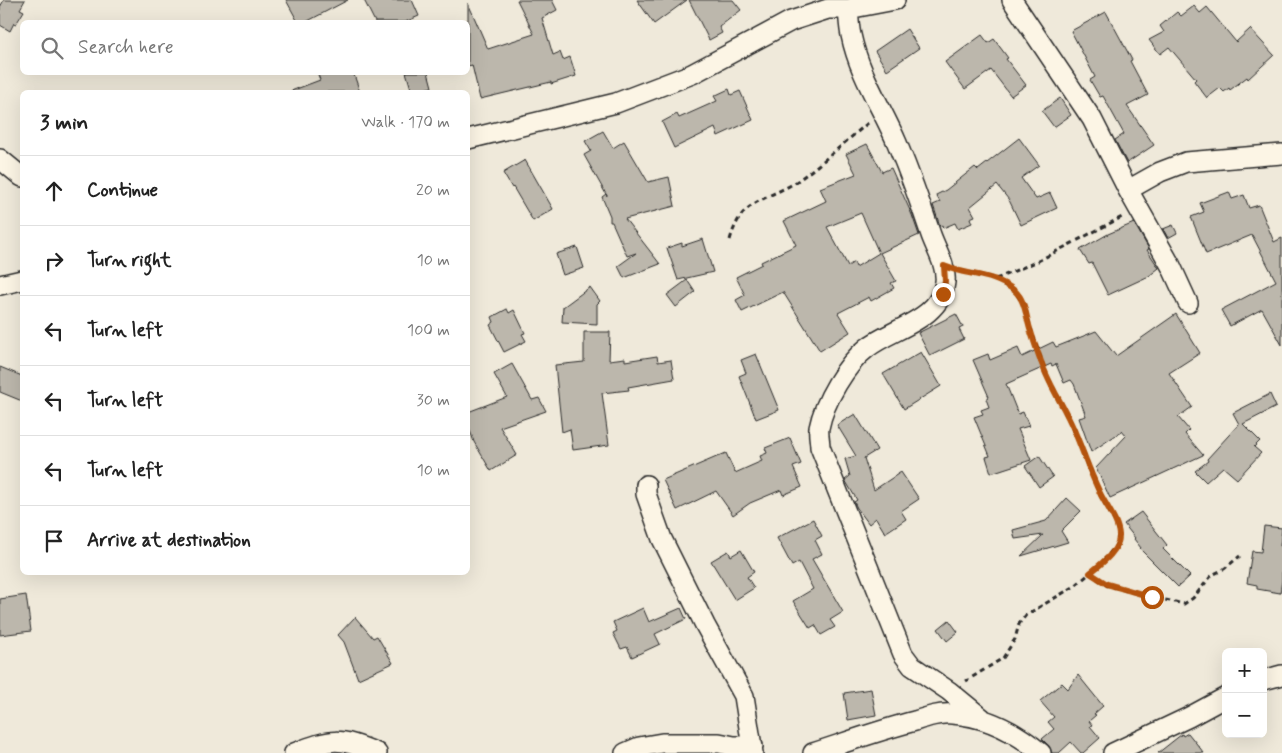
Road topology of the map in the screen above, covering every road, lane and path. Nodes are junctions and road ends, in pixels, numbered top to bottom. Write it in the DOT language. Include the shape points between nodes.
graph roads {
  1 [pos="895,0"];
  2 [pos="1012,0"];
  3 [pos="826,4"];
  4 [pos="848,9"];
  5 [pos="882,112"];
  6 [pos="470,139"];
  7 [pos="1282,154"];
  8 [pos="0,159"];
  9 [pos="20,175"];
  10 [pos="1128,190"];
  11 [pos="1138,208"];
  12 [pos="730,240"];
  13 [pos="944,266"];
  14 [pos="996,279"];
  15 [pos="20,280"];
  16 [pos="0,285"];
  17 [pos="1188,303"];
  18 [pos="646,485"];
  19 [pos="1240,556"];
  20 [pos="1090,573"];
  21 [pos="1282,675"];
  22 [pos="1267,679"];
  23 [pos="949,691"];
  24 [pos="1222,698"];
  25 [pos="982,718"];
  26 [pos="753,750"];
  27 [pos="294,753"];
  28 [pos="377,753"];
  29 [pos="625,753"];
  30 [pos="813,753"];
  31 [pos="1041,753"];
  32 [pos="1113,753"];
  1 -- 4 [label="street"];
  2 -- 10 [label="street" via="1092,119"];
  3 -- 4 [label="street"];
  3 -- 6 [label="street" via="692,74 616,103"];
  4 -- 5 [label="street" via="856,54"];
  5 -- 12 [label="path" via="816,168 745,212 736,223"];
  5 -- 13 [label="street"];
  7 -- 10 [label="street" via="1186,162"];
  8 -- 9 [label="street"];
  10 -- 11 [label="street"];
  11 -- 14 [label="path"];
  11 -- 17 [label="street" via="1172,266"];
  13 -- 14 [label="path"];
  13 -- 23 [label="street" via="943,294 937,302 926,314 867,348 850,365 827,404 818,430 826,464 903,654 912,666"];
  14 -- 20 [label="path" via="1016,292 1024,305 1046,374 1116,523 1119,535 1116,546"];
  15 -- 16 [label="street"];
  18 -- 26 [label="street" via="646,494 662,539 744,696"];
  19 -- 20 [label="path" via="1224,570 1212,575 1184,604 1107,584"];
  20 -- 23 [label="path" via="1075,586 1026,615 1003,658"];
  21 -- 22 [label="street"];
  23 -- 25 [label="street"];
  24 -- 32 [label="street"];
  25 -- 30 [label="street" via="936,715"];
  25 -- 31 [label="street" via="1019,736"];
  26 -- 29 [label="street" via="718,743 662,743"];
  27 -- 28 [label="street" via="330,740 340,740"];
}
